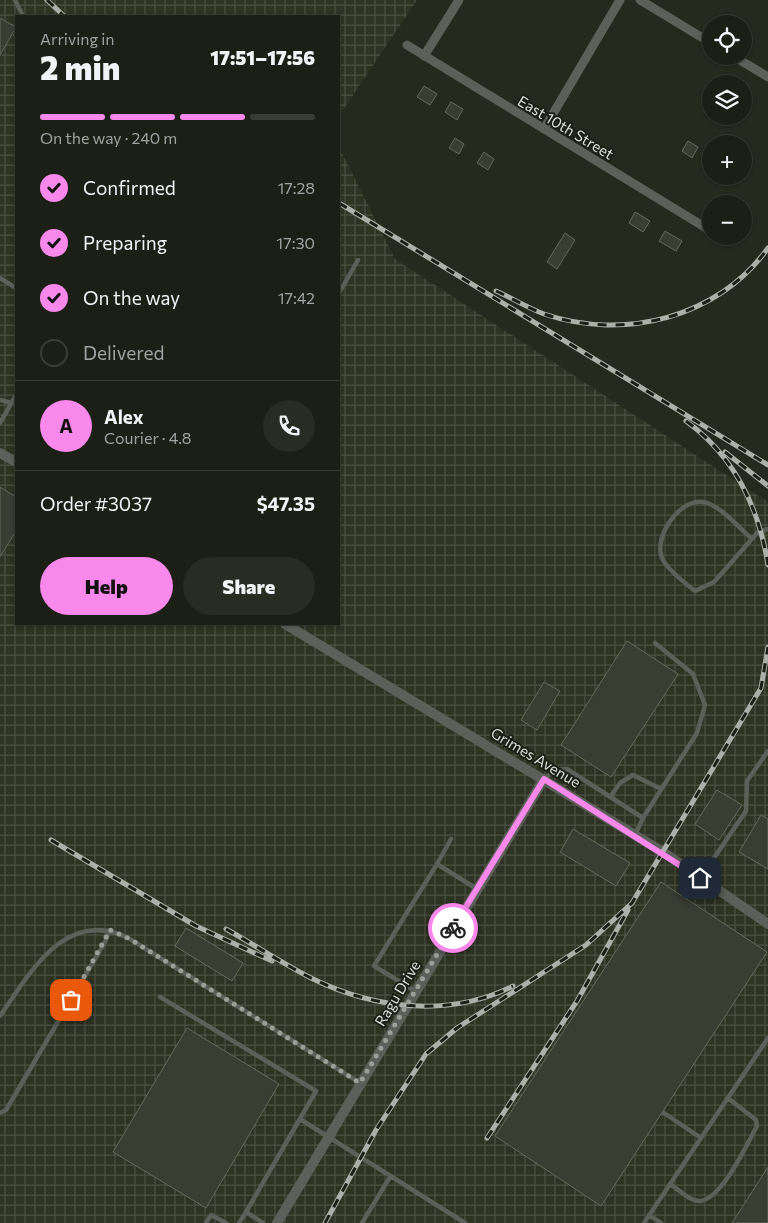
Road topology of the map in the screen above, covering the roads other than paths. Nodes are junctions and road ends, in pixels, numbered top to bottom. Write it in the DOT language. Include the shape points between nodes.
graph roads {
  1 [pos="15,0"];
  2 [pos="458,0"];
  3 [pos="620,0"];
  4 [pos="640,0"];
  5 [pos="22,15"];
  6 [pos="702,38"];
  7 [pos="407,45"];
  8 [pos="424,56"];
  9 [pos="749,65"];
  10 [pos="768,77"];
  11 [pos="544,129"];
  12 [pos="702,226"];
  13 [pos="358,260"];
  14 [pos="0,278"];
  15 [pos="15,287"];
  16 [pos="340,291"];
  17 [pos="15,398"];
  18 [pos="0,400"];
  19 [pos="12,403"];
  20 [pos="0,423"];
  21 [pos="0,453"];
  22 [pos="15,461"];
  23 [pos="768,529"];
  24 [pos="752,539"];
  25 [pos="287,625"];
  26 [pos="655,643"];
  27 [pos="768,751"];
  28 [pos="544,779"];
  29 [pos="661,789"];
  30 [pos="610,797"];
  31 [pos="643,818"];
  32 [pos="635,835"];
  33 [pos="451,839"];
  34 [pos="437,864"];
  35 [pos="700,878"];
  36 [pos="478,889"];
  37 [pos="768,924"];
  38 [pos="110,930"];
  39 [pos="415,991"];
  40 [pos="160,997"];
  41 [pos="0,1016"];
  42 [pos="768,1038"];
  43 [pos="360,1083"];
  44 [pos="728,1098"];
  45 [pos="0,1113"];
  46 [pos="664,1113"];
  47 [pos="300,1119"];
  48 [pos="328,1137"];
  49 [pos="701,1138"];
  50 [pos="390,1177"];
  51 [pos="670,1184"];
  52 [pos="246,1212"];
  53 [pos="649,1215"];
  54 [pos="206,1223"];
  55 [pos="226,1223"];
  56 [pos="239,1223"];
  57 [pos="262,1223"];
  58 [pos="277,1223"];
  59 [pos="362,1223"];
  60 [pos="465,1223"];
  61 [pos="644,1223"];
  62 [pos="661,1223"];
  1 -- 5 [label="lane"];
  2 -- 8 [label="street"];
  3 -- 11 [label="street"];
  4 -- 6 [label="street"];
  7 -- 8 [label="street, East 10th Street"];
  8 -- 11 [label="street, East 10th Street"];
  9 -- 10 [label="street"];
  11 -- 12 [label="street, East 10th Street"];
  13 -- 16 [label="lane"];
  14 -- 15 [label="lane"];
  17 -- 19 [label="lane"];
  18 -- 19 [label="lane"];
  19 -- 20 [label="lane"];
  21 -- 22 [label="street"];
  23 -- 24 [label="lane" via="758,532"];
  24 -- 24 [label="lane" via="714,582 695,591 662,560 659,546 664,529 692,502 706,503 721,511"];
  25 -- 28 [label="street, Grimes Avenue"];
  26 -- 29 [label="lane" via="693,674 705,705 697,733"];
  27 -- 35 [label="lane" via="748,781 746,810"];
  28 -- 30 [label="lane" via="556,770 567,769"];
  28 -- 32 [label="street, Grimes Avenue"];
  28 -- 36 [label="street, Ragu Drive"];
  29 -- 30 [label="lane" via="633,775 620,783"];
  29 -- 31 [label="lane"];
  30 -- 31 [label="lane"];
  31 -- 32 [label="lane"];
  32 -- 35 [label="street, Grimes Avenue"];
  33 -- 34 [label="lane"];
  34 -- 36 [label="lane"];
  34 -- 39 [label="lane" via="374,966"];
  35 -- 37 [label="street, Grimes Avenue"];
  36 -- 39 [label="street, Ragu Drive"];
  38 -- 41 [label="lane" via="90,929 76,933 42,957"];
  38 -- 43 [label="lane" via="130,939"];
  38 -- 45 [label="lane" via="6,1110"];
  39 -- 43 [label="street, Ragu Drive"];
  40 -- 47 [label="lane" via="316,1091"];
  42 -- 44 [label="lane"];
  43 -- 48 [label="street, Ragu Drive"];
  44 -- 49 [label="lane"];
  44 -- 51 [label="lane" via="756,1120 757,1126 720,1189 710,1198 700,1201"];
  46 -- 49 [label="lane"];
  47 -- 48 [label="lane"];
  47 -- 52 [label="lane"];
  48 -- 50 [label="lane"];
  48 -- 58 [label="street, Ragu Drive"];
  49 -- 51 [label="lane"];
  50 -- 59 [label="lane"];
  50 -- 60 [label="lane"];
  51 -- 53 [label="lane"];
  52 -- 56 [label="lane"];
  52 -- 57 [label="lane"];
  53 -- 61 [label="lane"];
  53 -- 62 [label="lane"];
  54 -- 55 [label="lane" via="211,1215"];
}
